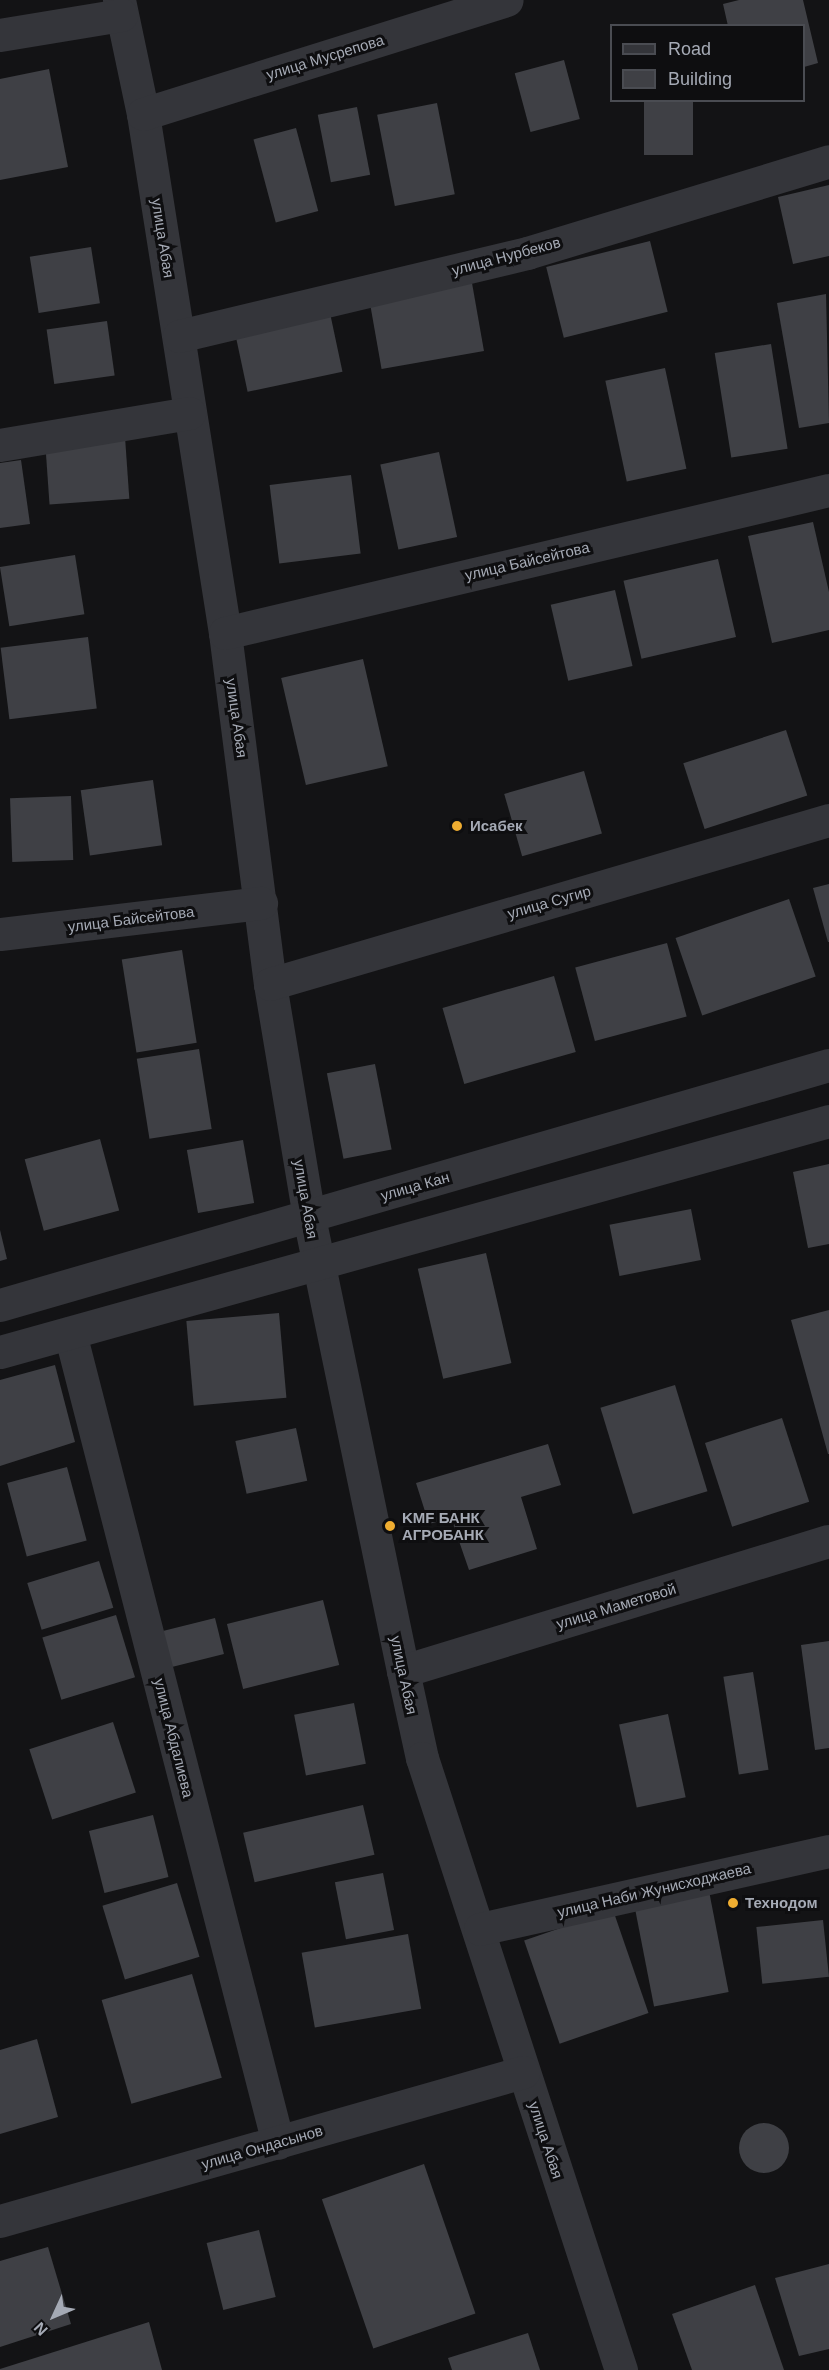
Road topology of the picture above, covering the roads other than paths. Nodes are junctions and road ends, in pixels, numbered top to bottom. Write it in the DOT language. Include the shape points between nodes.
graph roads {
  1 [pos="507,0"];
  2 [pos="120,8"];
  3 [pos="0,35"];
  4 [pos="143,114"];
  5 [pos="829,161"];
  6 [pos="179,336"];
  7 [pos="189,413"];
  8 [pos="0,445"];
  9 [pos="829,490"];
  10 [pos="225,633"];
  11 [pos="829,820"];
  12 [pos="261,903"];
  13 [pos="0,934"];
  14 [pos="270,984"];
  15 [pos="829,1065"];
  16 [pos="829,1120"];
  17 [pos="309,1217"];
  18 [pos="317,1263"];
  19 [pos="0,1305"];
  20 [pos="70,1333"];
  21 [pos="0,1352"];
  22 [pos="829,1541"];
  23 [pos="403,1671"];
  24 [pos="829,1851"];
  25 [pos="480,1929"];
  26 [pos="523,2072"];
  27 [pos="278,2143"];
  28 [pos="0,2221"];
  29 [pos="621,2370"];
  1 -- 4 [label="street, улица Мусрепова"];
  2 -- 3 [label="street"];
  2 -- 4 [label="street, улица Абая"];
  4 -- 6 [label="street, улица Абая"];
  5 -- 6 [label="street, улица Нурбеков" via="527,253"];
  6 -- 7 [label="street, улица Абая"];
  7 -- 8 [label="street"];
  7 -- 10 [label="street, улица Абая"];
  9 -- 10 [label="street, улица Байсейтова"];
  10 -- 12 [label="street, улица Абая"];
  11 -- 14 [label="street, улица Сугир"];
  12 -- 13 [label="street, улица Байсейтова"];
  12 -- 14 [label="street, улица Абая"];
  14 -- 17 [label="street, улица Абая"];
  15 -- 17 [label="street, улица Кан"];
  16 -- 18 [label="street"];
  17 -- 18 [label="street, улица Абая"];
  17 -- 19 [label="street, улица Кан"];
  18 -- 20 [label="street"];
  18 -- 23 [label="street, улица Абая"];
  20 -- 21 [label="street"];
  20 -- 27 [label="street, улица Абдалиева"];
  22 -- 23 [label="street, улица Маметовой"];
  23 -- 25 [label="street, улица Абая" via="422,1758"];
  24 -- 25 [label="street, улица Наби Жунисходжаева"];
  25 -- 26 [label="street, улица Абая"];
  26 -- 27 [label="street, улица Ондасынов"];
  26 -- 29 [label="street, улица Абая"];
  27 -- 28 [label="street, улица Ондасынов"];
}
